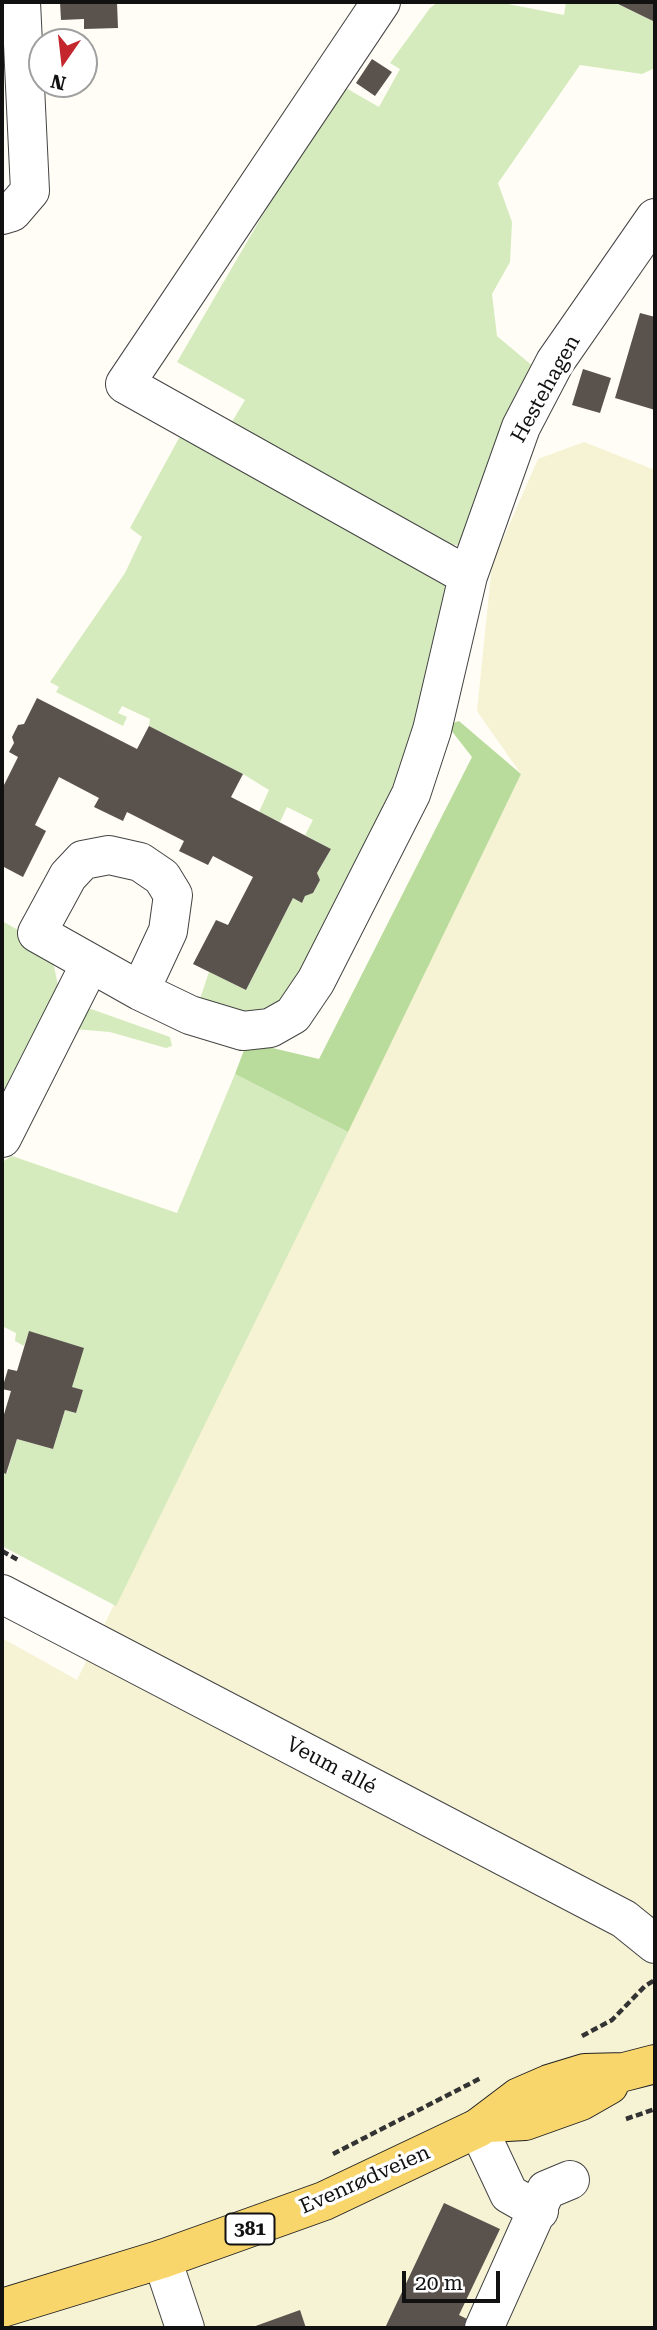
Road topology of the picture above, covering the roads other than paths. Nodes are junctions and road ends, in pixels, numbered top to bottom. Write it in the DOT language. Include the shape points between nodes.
graph roads {
  1 [pos="21,2"];
  2 [pos="381,2"];
  3 [pos="2,215"];
  4 [pos="655,218"];
  5 [pos="468,576"];
  6 [pos="90,964"];
  7 [pos="139,991"];
  8 [pos="2,1138"];
  9 [pos="2,1594"];
  10 [pos="655,1944"];
  11 [pos="640,2068"];
  12 [pos="482,2126"];
  13 [pos="570,2180"];
  14 [pos="539,2211"];
  15 [pos="162,2259"];
  16 [pos="2,2308"];
  17 [pos="185,2328"];
  18 [pos="485,2328"];
  1 -- 3 [label="street" via="30,191 12,212"];
  2 -- 5 [label="street" via="124,384"];
  4 -- 5 [label="street, Hestehagen" via="555,362 521,426"];
  5 -- 7 [label="street, Hestehagen" via="432,730 411,794 316,981 293,1015 270,1028 243,1031 190,1015"];
  6 -- 7 [label="street"];
  6 -- 7 [label="street" via="37,933 68,876 83,860 109,855 140,862 162,877 173,895 168,931"];
  6 -- 8 [label="street"];
  9 -- 10 [label="street, Veum allé" via="624,1919"];
  11 -- 12 [label="main road, 381" via="585,2073 549,2084 519,2097"];
  12 -- 14 [label="street" via="509,2194"];
  12 -- 15 [label="main road, Evenrødveien / 381" via="324,2201"];
  13 -- 14 [label="street" via="546,2190"];
  14 -- 18 [label="street"];
  15 -- 16 [label="main road, Evenrødveien / 381"];
  15 -- 17 [label="street"];
}
